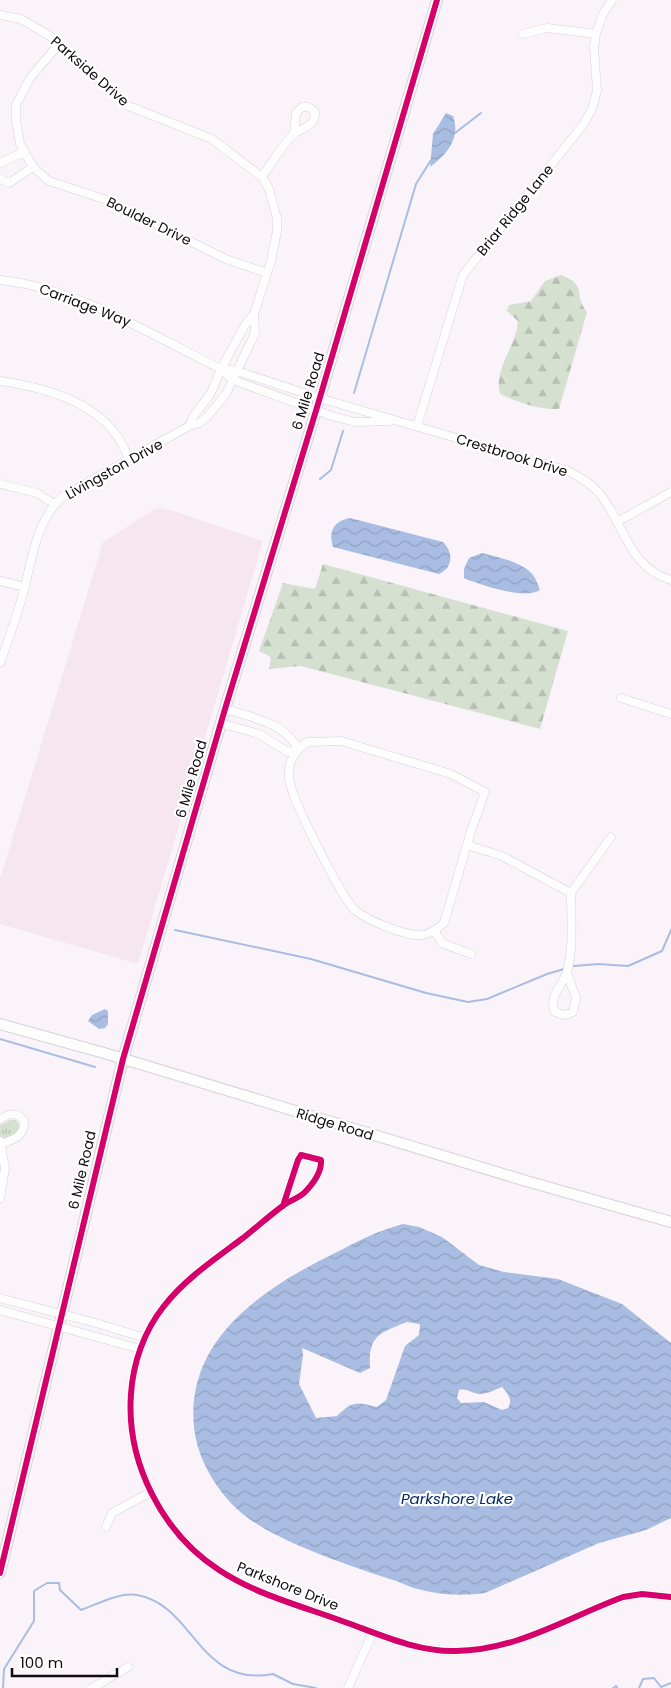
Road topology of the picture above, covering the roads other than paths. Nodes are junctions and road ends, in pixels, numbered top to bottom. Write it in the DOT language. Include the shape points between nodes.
graph roads {
  1 [pos="437,0"];
  2 [pos="612,0"];
  3 [pos="0,15"];
  4 [pos="524,34"];
  5 [pos="596,34"];
  6 [pos="59,44"];
  7 [pos="294,134"];
  8 [pos="24,152"];
  9 [pos="0,162"];
  10 [pos="33,167"];
  11 [pos="262,177"];
  12 [pos="0,179"];
  13 [pos="267,273"];
  14 [pos="0,280"];
  15 [pos="254,314"];
  16 [pos="221,369"];
  17 [pos="237,371"];
  18 [pos="233,380"];
  19 [pos="0,381"];
  20 [pos="319,398"];
  21 [pos="316,411"];
  22 [pos="394,420"];
  23 [pos="189,426"];
  24 [pos="417,426"];
  25 [pos="129,461"];
  26 [pos="0,484"];
  27 [pos="671,492"];
  28 [pos="54,504"];
  29 [pos="617,522"];
  30 [pos="671,580"];
  31 [pos="0,581"];
  32 [pos="25,587"];
  33 [pos="0,662"];
  34 [pos="621,698"];
  35 [pos="225,709"];
  36 [pos="671,714"];
  37 [pos="220,724"];
  38 [pos="298,750"];
  39 [pos="611,837"];
  40 [pos="467,845"];
  41 [pos="571,893"];
  42 [pos="434,932"];
  43 [pos="471,954"];
  44 [pos="567,973"];
  45 [pos="0,1024"];
  46 [pos="123,1059"];
  47 [pos="0,1119"];
  48 [pos="1,1142"];
  49 [pos="0,1198"];
  50 [pos="283,1206"];
  51 [pos="671,1222"];
  52 [pos="0,1298"];
  53 [pos="0,1310"];
  54 [pos="60,1315"];
  55 [pos="58,1327"];
  56 [pos="145,1338"];
  57 [pos="140,1349"];
  58 [pos="151,1492"];
  59 [pos="106,1527"];
  60 [pos="0,1573"];
  61 [pos="671,1597"];
  62 [pos="372,1632"];
  63 [pos="128,1667"];
  64 [pos="92,1688"];
  65 [pos="348,1688"];
  1 -- 20 [label="street, 6 Mile Road"];
  2 -- 5 [label="street, Briar Ridge Lane"];
  3 -- 6 [label="street, Parkside Drive" via="21,19"];
  4 -- 5 [label="street" via="547,28"];
  5 -- 24 [label="street, Briar Ridge Lane" via="594,56 598,79 592,110 463,275"];
  6 -- 8 [label="street, Boulder Drive" via="22,90 16,105 18,134"];
  6 -- 11 [label="street, Parkside Drive" via="126,105 212,139"];
  7 -- 11 [label="street"];
  8 -- 9 [label="street"];
  8 -- 10 [label="street, Boulder Drive"];
  10 -- 12 [label="street" via="9,182"];
  10 -- 13 [label="street, Boulder Drive" via="49,181 104,199 226,259"];
  11 -- 13 [label="street, Parkside Drive" via="273,198 277,219 275,244"];
  13 -- 15 [label="street, Parkside Drive"];
  14 -- 16 [label="street, Carriage Way" via="49,289 117,314"];
  15 -- 16 [label="street, Parkside Drive"];
  15 -- 17 [label="street, Parkside Drive" via="255,333"];
  16 -- 17 [label="street, Carriage Way"];
  16 -- 18 [label="street, Carriage Way"];
  16 -- 23 [label="street, Livingston Drive" via="211,393"];
  17 -- 18 [label="street, Parkside Drive"];
  17 -- 20 [label="street, Carriage Way"];
  18 -- 21 [label="street, Carriage Way"];
  18 -- 23 [label="street, Livingston Drive" via="207,417"];
  19 -- 25 [label="street" via="46,390 87,407 116,434"];
  20 -- 21 [label="street, 6 Mile Road"];
  20 -- 22 [label="street, Crestbrook Drive"];
  21 -- 22 [label="street, Crestbrook Drive" via="355,422"];
  21 -- 35 [label="street, 6 Mile Road"];
  22 -- 24 [label="street, Crestbrook Drive"];
  23 -- 25 [label="street, Livingston Drive"];
  24 -- 29 [label="street, Crestbrook Drive" via="566,470 593,486"];
  25 -- 28 [label="street, Livingston Drive"];
  26 -- 28 [label="street" via="37,493"];
  27 -- 29 [label="street"];
  28 -- 32 [label="street, Livingston Drive" via="37,538"];
  29 -- 30 [label="street, Crestbrook Drive" via="642,564"];
  31 -- 32 [label="street"];
  32 -- 33 [label="street, Livingston Drive"];
  34 -- 36 [label="street"];
  35 -- 37 [label="street, 6 Mile Road"];
  35 -- 38 [label="street" via="265,722 294,740"];
  37 -- 38 [label="street" via="258,734 288,752"];
  37 -- 46 [label="street, 6 Mile Road"];
  38 -- 40 [label="street" via="306,742 341,741 451,774 485,792"];
  38 -- 42 [label="street" via="290,760 289,781 309,828 353,909 371,922 420,936"];
  39 -- 41 [label="street"];
  40 -- 41 [label="street" via="502,856"];
  40 -- 42 [label="street" via="444,923"];
  41 -- 44 [label="street"];
  42 -- 43 [label="street" via="442,943"];
  44 -- 44 [label="street" via="553,1001 555,1012 565,1015 574,1012 576,1003"];
  45 -- 46 [label="street, Ridge Road"];
  46 -- 51 [label="street, Ridge Road" via="526,1182"];
  46 -- 54 [label="street, 6 Mile Road"];
  47 -- 48 [label="street" via="16,1114 24,1121 20,1135"];
  48 -- 49 [label="street" via="4,1168"];
  50 -- 50 [label="street, Parkshore Drive" via="303,1194 315,1180 321,1160 301,1156"];
  50 -- 56 [label="street, Parkshore Drive" via="181,1287 160,1311"];
  52 -- 54 [label="street"];
  53 -- 55 [label="street"];
  54 -- 55 [label="street, 6 Mile Road"];
  54 -- 56 [label="street"];
  55 -- 57 [label="street"];
  55 -- 60 [label="street, 6 Mile Road"];
  56 -- 57 [label="street, Parkshore Drive"];
  57 -- 58 [label="street, Parkshore Drive" via="133,1378 131,1409 140,1462"];
  58 -- 59 [label="street" via="112,1513"];
  58 -- 62 [label="street, Parkshore Drive" via="183,1539 219,1570 250,1586"];
  61 -- 62 [label="street, Parkshore Drive" via="642,1594 623,1597 511,1642 475,1650 427,1649"];
  62 -- 65 [label="street"];
  63 -- 64 [label="street"];
}
